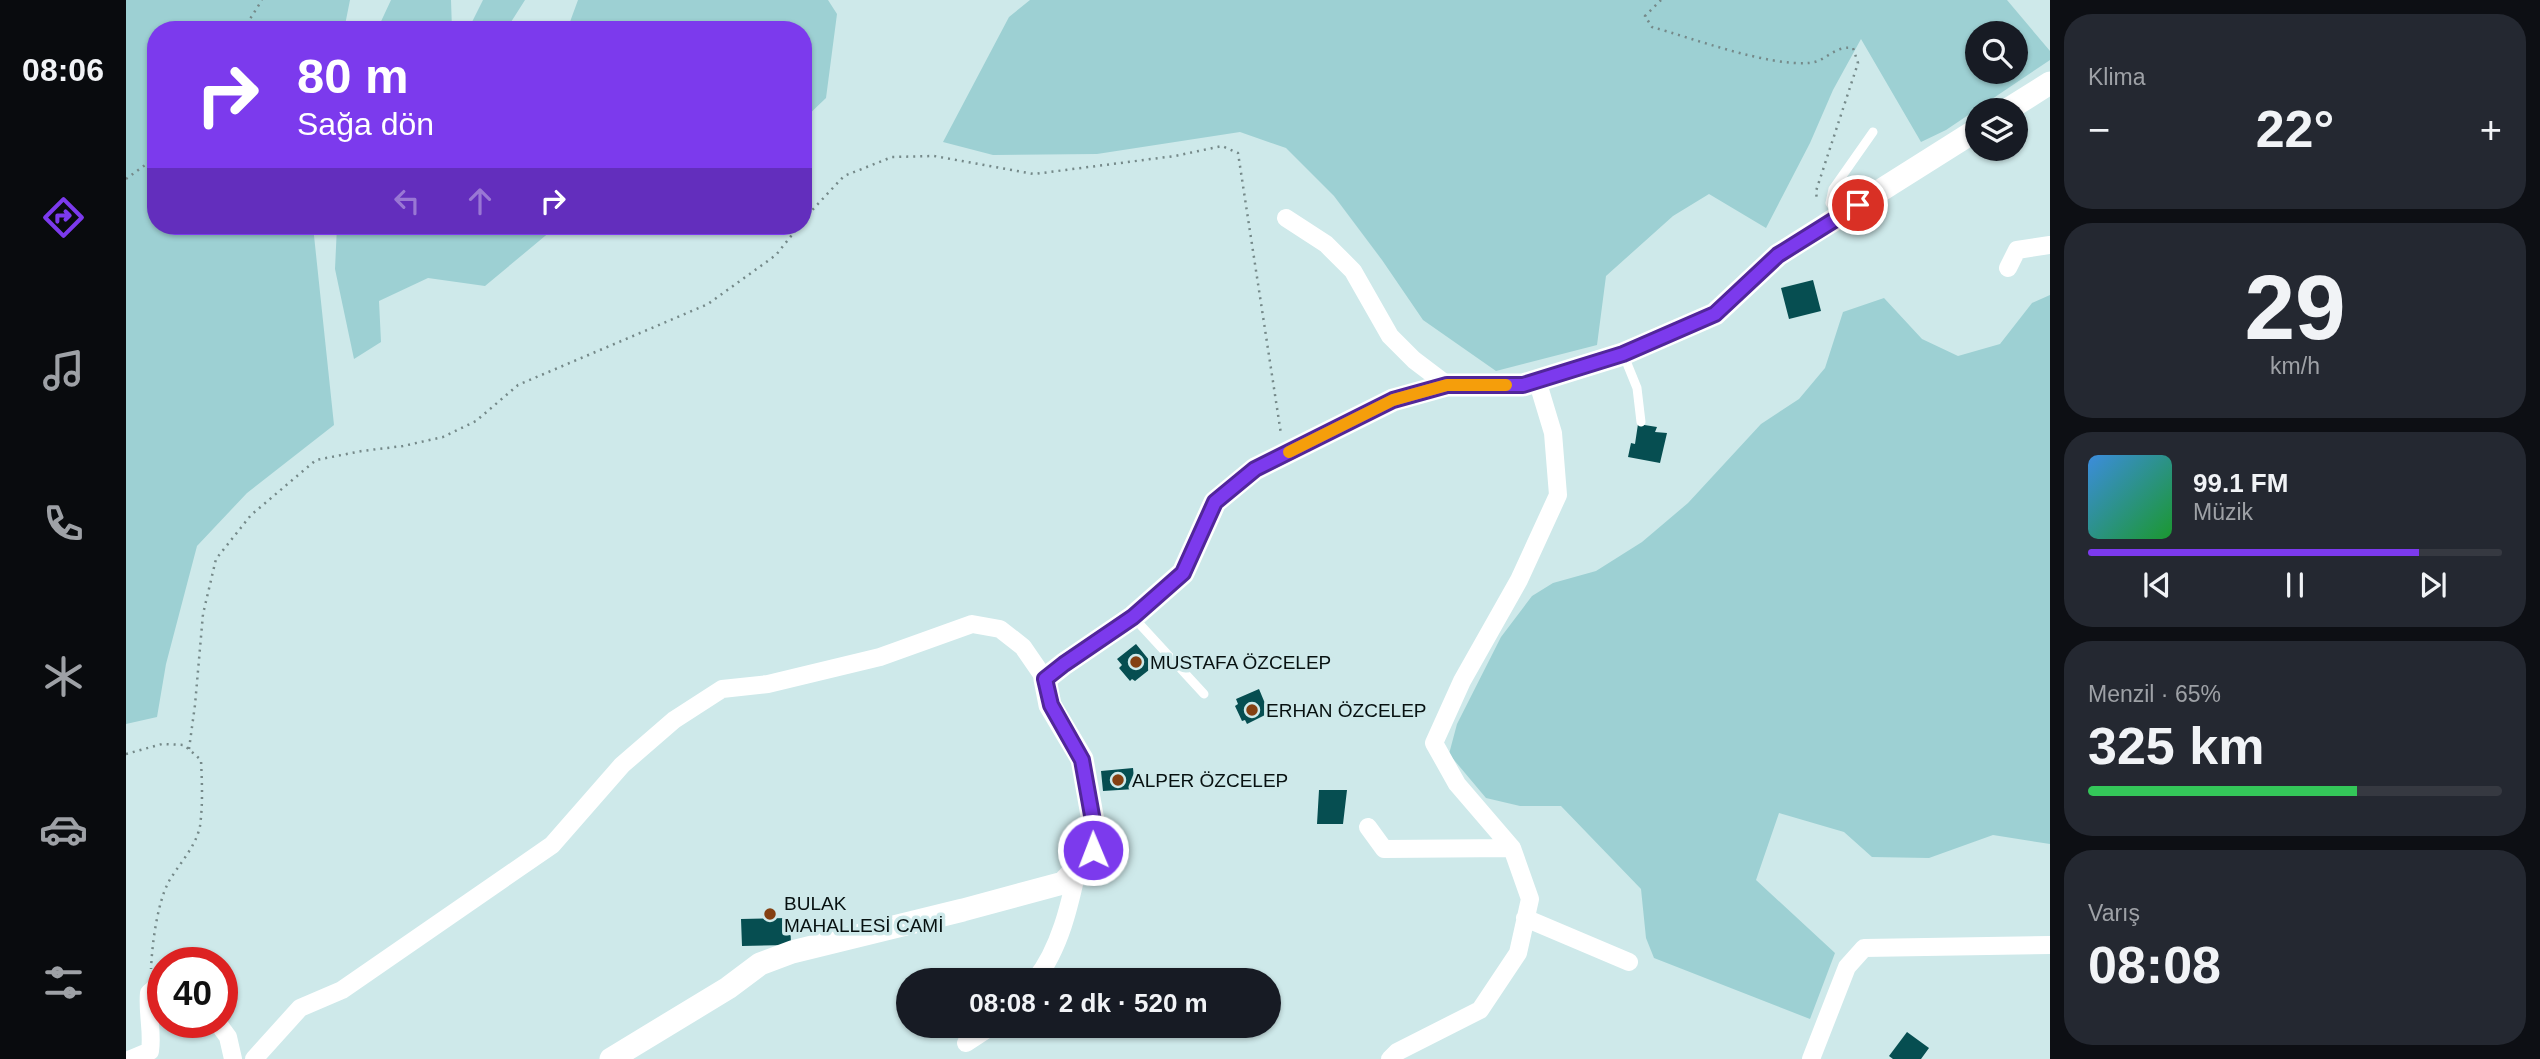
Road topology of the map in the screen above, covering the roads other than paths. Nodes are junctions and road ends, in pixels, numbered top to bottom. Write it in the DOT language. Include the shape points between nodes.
graph roads {
  1 [pos="2050,83"];
  2 [pos="2026,98"];
  3 [pos="1873,132"];
  4 [pos="1965,137"];
  5 [pos="1286,218"];
  6 [pos="1830,223"];
  7 [pos="2050,245"];
  8 [pos="2008,268"];
  9 [pos="1623,354"];
  10 [pos="1537,380"];
  11 [pos="1447,385"];
  12 [pos="1641,422"];
  13 [pos="1133,617"];
  14 [pos="1045,679"];
  15 [pos="1204,694"];
  16 [pos="1368,827"];
  17 [pos="1513,848"];
  18 [pos="1078,866"];
  19 [pos="1525,918"];
  20 [pos="2050,945"];
  21 [pos="1629,962"];
  22 [pos="1045,968"];
  23 [pos="152,1038"];
  24 [pos="228,1038"];
  25 [pos="975,1038"];
  26 [pos="966,1044"];
  27 [pos="129,1058"];
  28 [pos="233,1059"];
  29 [pos="254,1059"];
  30 [pos="611,1059"];
  31 [pos="1390,1059"];
  32 [pos="1811,1059"];
  1 -- 2 [label="street"];
  3 -- 6 [label="lane" via="1833,189"];
  4 -- 6 [label="street"];
  5 -- 11 [label="street" via="1326,244 1353,271 1390,335"];
  6 -- 9 [label="street" via="1778,255 1715,314"];
  7 -- 8 [label="street" via="2017,250"];
  9 -- 10 [label="street"];
  9 -- 12 [label="lane" via="1637,388"];
  10 -- 11 [label="street" via="1523,385"];
  10 -- 17 [label="street" via="1553,433 1558,495 1520,580 1462,681 1434,743 1457,784"];
  11 -- 13 [label="street" via="1393,400 1255,469 1215,502 1183,573"];
  13 -- 14 [label="street"];
  13 -- 15 [label="lane"];
  14 -- 18 [label="street" via="1051,705 1082,760 1093,821 1093,850"];
  14 -- 29 [label="street" via="1023,647 1000,629 972,624 880,657 768,684 722,690 674,720 622,765 552,845 342,990 300,1008"];
  16 -- 17 [label="street" via="1384,849"];
  17 -- 19 [label="street" via="1530,899"];
  18 -- 22 [label="street" via="1070,906"];
  18 -- 30 [label="street" via="1063,883 760,964"];
  19 -- 21 [label="street"];
  19 -- 31 [label="street" via="1518,953 1480,1010"];
  20 -- 32 [label="street" via="1864,948 1847,967"];
  23 -- 27 [label="street" via="150,1051"];
  24 -- 28 [label="street"];
  25 -- 26 [label="street"];
}
